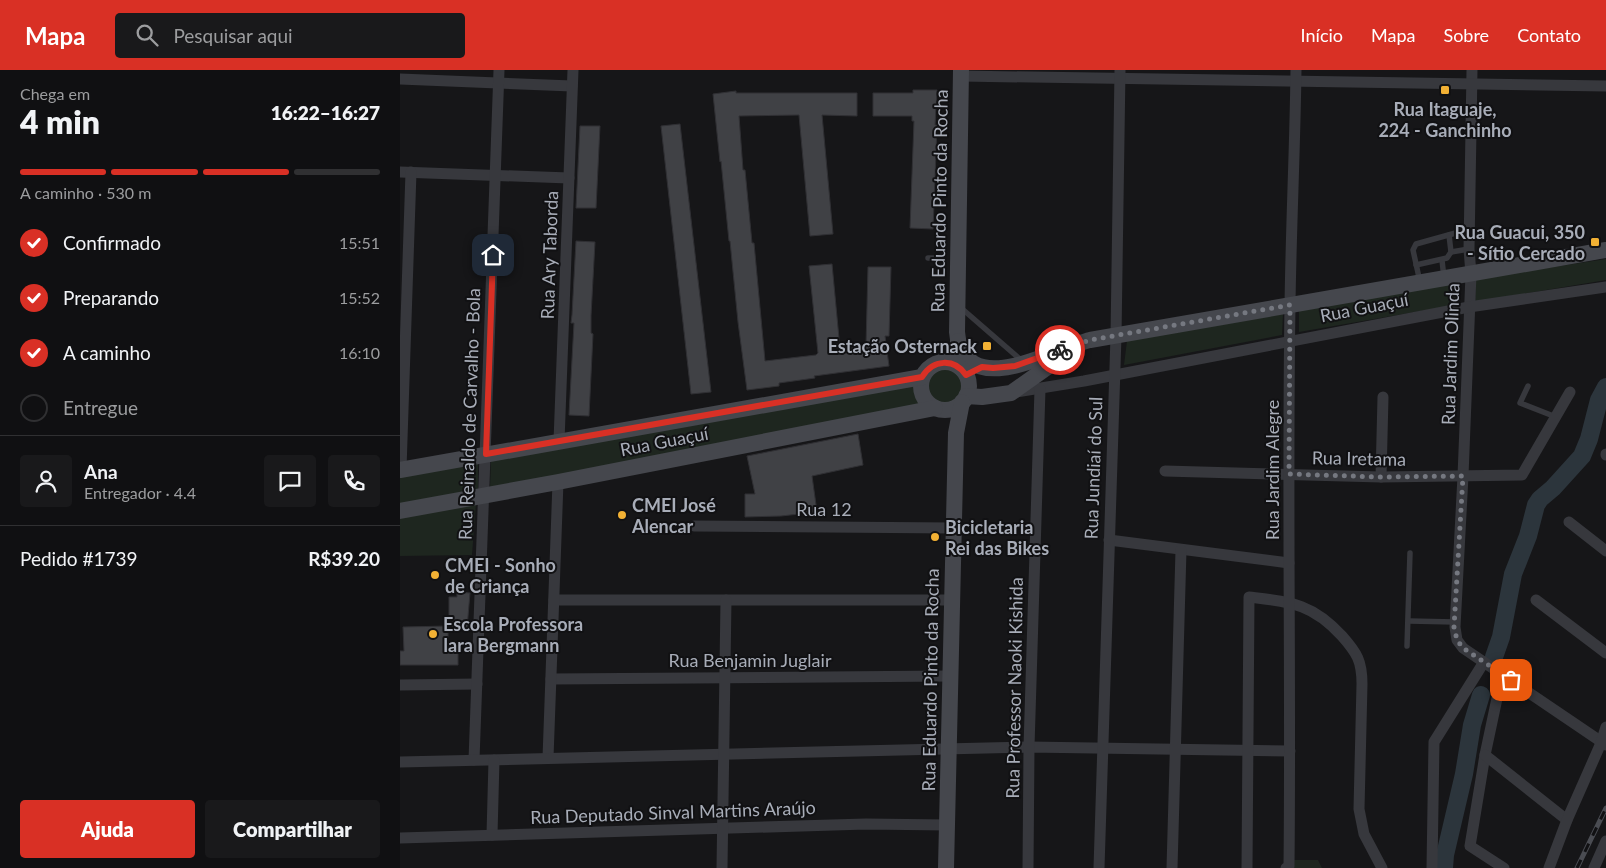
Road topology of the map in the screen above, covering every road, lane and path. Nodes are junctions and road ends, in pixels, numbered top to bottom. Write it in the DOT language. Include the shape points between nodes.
graph roads {
  1 [pos="500,70"];
  2 [pos="573,70"];
  3 [pos="1296,70"];
  4 [pos="1472,70"];
  5 [pos="961,73"];
  6 [pos="1120,74"];
  7 [pos="400,79"];
  8 [pos="1296,82"];
  9 [pos="1472,82"];
  10 [pos="499,83"];
  11 [pos="572,86"];
  12 [pos="1606,86"];
  13 [pos="406,172"];
  14 [pos="496,175"];
  15 [pos="569,178"];
  16 [pos="1470,229"];
  17 [pos="1449,235"];
  18 [pos="1469,249"];
  19 [pos="1606,250"];
  20 [pos="1451,252"];
  21 [pos="1442,260"];
  22 [pos="1416,265"];
  23 [pos="1471,274"];
  24 [pos="1444,278"];
  25 [pos="1420,282"];
  26 [pos="1606,287"];
  27 [pos="957,304"];
  28 [pos="1290,305"];
  29 [pos="1470,307"];
  30 [pos="1116,336"];
  31 [pos="957,337"];
  32 [pos="1290,341"];
  33 [pos="1083,342"];
  34 [pos="939,363"];
  35 [pos="1024,364"];
  36 [pos="982,367"];
  37 [pos="964,372"];
  38 [pos="1114,375"];
  39 [pos="922,377"];
  40 [pos="1528,386"];
  41 [pos="1040,389"];
  42 [pos="1570,392"];
  43 [pos="1012,393"];
  44 [pos="1383,397"];
  45 [pos="964,399"];
  46 [pos="937,408"];
  47 [pos="1556,417"];
  48 [pos="956,432"];
  49 [pos="559,441"];
  50 [pos="486,454"];
  51 [pos="400,469"];
  52 [pos="1165,471"];
  53 [pos="1289,474"];
  54 [pos="1463,476"];
  55 [pos="1380,477"];
  56 [pos="558,482"];
  57 [pos="484,496"];
  58 [pos="400,511"];
  59 [pos="1569,522"];
  60 [pos="694,526"];
  61 [pos="954,528"];
  62 [pos="1109,540"];
  63 [pos="1181,550"];
  64 [pos="1606,551"];
  65 [pos="1410,553"];
  66 [pos="1289,563"];
  67 [pos="554,600"];
  68 [pos="726,600"];
  69 [pos="952,600"];
  70 [pos="1536,600"];
  71 [pos="1289,602"];
  72 [pos="1409,622"];
  73 [pos="1455,622"];
  74 [pos="1407,646"];
  75 [pos="1606,653"];
  76 [pos="1484,662"];
  77 [pos="1496,669"];
  78 [pos="950,676"];
  79 [pos="725,678"];
  80 [pos="551,679"];
  81 [pos="477,684"];
  82 [pos="400,685"];
  83 [pos="1606,727"];
  84 [pos="1604,744"];
  85 [pos="1029,747"];
  86 [pos="1102,748"];
  87 [pos="1176,749"];
  88 [pos="1249,749"];
  89 [pos="948,750"];
  90 [pos="1290,751"];
  91 [pos="724,755"];
  92 [pos="1485,755"];
  93 [pos="548,758"];
  94 [pos="474,760"];
  95 [pos="494,760"];
  96 [pos="400,762"];
  97 [pos="1567,820"];
  98 [pos="947,825"];
  99 [pos="722,828"];
  100 [pos="492,835"];
  101 [pos="400,838"];
  102 [pos="1606,841"];
  103 [pos="722,868"];
  104 [pos="946,868"];
  105 [pos="1028,868"];
  106 [pos="1099,868"];
  107 [pos="1172,868"];
  108 [pos="1247,868"];
  109 [pos="1286,868"];
  110 [pos="1382,868"];
  111 [pos="1432,868"];
  112 [pos="1504,868"];
  113 [pos="1549,868"];
  114 [pos="1594,868"];
  1 -- 10 [label="street, Rua Reinaldo de Carvalho - Bola"];
  2 -- 11 [label="street, Rua Ary Taborda"];
  3 -- 8 [label="street, Rua Jardim Alegre"];
  4 -- 9 [label="street, Rua Jardim Olinda"];
  5 -- 6 [label="street"];
  5 -- 27 [label="main road, Rua Eduardo Pinto da Rocha"];
  6 -- 8 [label="street"];
  6 -- 30 [label="street, Rua Jundiaí do Sul"];
  7 -- 10 [label="street"];
  8 -- 9 [label="street"];
  8 -- 28 [label="street, Rua Jardim Alegre"];
  9 -- 12 [label="street"];
  9 -- 16 [label="street, Rua Jardim Olinda"];
  10 -- 11 [label="street"];
  10 -- 14 [label="street, Rua Reinaldo de Carvalho - Bola"];
  11 -- 15 [label="street, Rua Ary Taborda"];
  13 -- 14 [label="street"];
  13 -- 51 [label="street"];
  14 -- 15 [label="street"];
  14 -- 50 [label="street, Rua Reinaldo de Carvalho - Bola"];
  15 -- 49 [label="street, Rua Ary Taborda"];
  16 -- 17 [label="lane"];
  16 -- 18 [label="street, Rua Jardim Olinda"];
  17 -- 20 [label="lane"];
  17 -- 22 [label="lane" via="1416,244 1413,250"];
  18 -- 20 [label="lane"];
  18 -- 23 [label="street, Rua Jardim Olinda"];
  19 -- 23 [label="main road, Rua Guaçuí"];
  20 -- 21 [label="lane"];
  21 -- 22 [label="lane"];
  21 -- 24 [label="lane"];
  22 -- 25 [label="lane"];
  23 -- 24 [label="main road, Rua Guaçuí"];
  23 -- 29 [label="street, Rua Jardim Olinda"];
  24 -- 25 [label="main road, Rua Guaçuí"];
  25 -- 28 [label="main road, Rua Guaçuí"];
  26 -- 29 [label="street, Rua Guaçuí"];
  27 -- 31 [label="main road, Rua Eduardo Pinto da Rocha"];
  27 -- 35 [label="lane"];
  28 -- 30 [label="main road, Rua Guaçuí"];
  28 -- 32 [label="street, Rua Jardim Alegre"];
  29 -- 32 [label="street, Rua Guaçuí"];
  29 -- 54 [label="street, Rua Jardim Olinda"];
  30 -- 33 [label="main road, Rua Guaçuí"];
  30 -- 38 [label="street, Rua Jundiaí do Sul"];
  31 -- 34 [label="main road, Rua Eduardo Pinto da Rocha"];
  31 -- 36 [label="main road" via="966,357"];
  31 -- 37 [label="main road, Rua Eduardo Pinto da Rocha"];
  32 -- 38 [label="street, Rua Guaçuí"];
  32 -- 53 [label="street, Rua Jardim Alegre"];
  33 -- 35 [label="main road, Rua Guaçuí"];
  33 -- 43 [label="main road, Rua Guaçuí"];
  34 -- 37 [label="main road" via="955,364"];
  34 -- 39 [label="main road"];
  35 -- 36 [label="main road, Rua Guaçuí" via="1007,368"];
  35 -- 43 [label="main road" via="1025,378"];
  36 -- 37 [label="main road, Rua Guaçuí"];
  37 -- 45 [label="main road" via="968,382"];
  38 -- 41 [label="street, Rua Guaçuí"];
  38 -- 62 [label="street, Rua Jundiaí do Sul"];
  39 -- 46 [label="main road" via="924,398"];
  39 -- 49 [label="main road, Rua Guaçuí"];
  40 -- 47 [label="lane" via="1520,403"];
  41 -- 43 [label="street, Rua Guaçuí"];
  41 -- 85 [label="street, Rua Professor Naoki Kishida"];
  42 -- 47 [label="street"];
  43 -- 45 [label="main road, Rua Guaçuí"];
  44 -- 55 [label="street"];
  45 -- 46 [label="main road" via="952,408"];
  45 -- 48 [label="main road, Rua Eduardo Pinto da Rocha"];
  46 -- 48 [label="main road"];
  46 -- 56 [label="main road, Rua Guaçuí"];
  47 -- 54 [label="street, Rua Iretama" via="1522,475"];
  48 -- 61 [label="main road, Rua Eduardo Pinto da Rocha"];
  49 -- 50 [label="main road, Rua Guaçuí"];
  50 -- 51 [label="main road, Rua Guaçuí"];
  50 -- 57 [label="street, Rua Reinaldo de Carvalho - Bola"];
  52 -- 53 [label="street, Rua Iretama"];
  53 -- 55 [label="street, Rua Iretama"];
  53 -- 66 [label="street, Rua Jardim Alegre"];
  54 -- 55 [label="street, Rua Iretama"];
  54 -- 73 [label="street, Rua Jardim Olinda"];
  56 -- 57 [label="main road, Rua Guaçuí"];
  56 -- 67 [label="street"];
  57 -- 58 [label="main road, Rua Guaçuí"];
  57 -- 81 [label="street, Rua Reinaldo de Carvalho - Bola"];
  59 -- 64 [label="street"];
  60 -- 61 [label="street, Rua 12"];
  61 -- 69 [label="main road, Rua Eduardo Pinto da Rocha"];
  62 -- 63 [label="street"];
  62 -- 86 [label="street, Rua Jundiaí do Sul"];
  63 -- 66 [label="street"];
  63 -- 87 [label="street"];
  65 -- 72 [label="lane"];
  66 -- 71 [label="street, Rua Jardim Alegre"];
  67 -- 68 [label="street"];
  67 -- 80 [label="street"];
  68 -- 69 [label="street"];
  68 -- 79 [label="street"];
  69 -- 78 [label="main road, Rua Eduardo Pinto da Rocha"];
  70 -- 75 [label="street"];
  71 -- 88 [label="street" via="1249,597"];
  71 -- 90 [label="street, Rua Jardim Alegre"];
  71 -- 110 [label="street" via="1325,618 1359,659 1362,668 1359,809 1364,834"];
  72 -- 73 [label="lane"];
  72 -- 74 [label="lane"];
  73 -- 76 [label="street, Rua Jardim Olinda" via="1457,640"];
  76 -- 77 [label="street"];
  76 -- 111 [label="street" via="1434,742"];
  77 -- 84 [label="street"];
  77 -- 92 [label="street" via="1499,689"];
  78 -- 79 [label="street, Rua Benjamin Juglair"];
  78 -- 89 [label="main road, Rua Eduardo Pinto da Rocha"];
  79 -- 80 [label="street, Rua Benjamin Juglair"];
  79 -- 91 [label="street"];
  80 -- 93 [label="street"];
  81 -- 82 [label="street"];
  81 -- 94 [label="street, Rua Reinaldo de Carvalho - Bola"];
  83 -- 84 [label="street"];
  84 -- 97 [label="street"];
  85 -- 86 [label="street"];
  85 -- 89 [label="street"];
  85 -- 105 [label="street, Rua Professor Naoki Kishida"];
  86 -- 87 [label="street"];
  86 -- 106 [label="street, Rua Jundiaí do Sul"];
  87 -- 88 [label="street"];
  87 -- 107 [label="street"];
  88 -- 90 [label="street"];
  88 -- 108 [label="street"];
  89 -- 91 [label="street"];
  89 -- 98 [label="main road, Rua Eduardo Pinto da Rocha"];
  90 -- 109 [label="street, Rua Jardim Alegre" via="1289,866"];
  91 -- 93 [label="street"];
  91 -- 99 [label="street"];
  92 -- 97 [label="street"];
  92 -- 112 [label="street" via="1470,846"];
  93 -- 95 [label="street"];
  94 -- 95 [label="street"];
  94 -- 96 [label="street"];
  95 -- 100 [label="street"];
  97 -- 113 [label="street"];
  98 -- 99 [label="street, Rua Deputado Sinval Martins Araújo"];
  98 -- 104 [label="main road, Rua Eduardo Pinto da Rocha"];
  99 -- 100 [label="street, Rua Deputado Sinval Martins Araújo"];
  99 -- 103 [label="street"];
  100 -- 101 [label="street, Rua Deputado Sinval Martins Araújo"];
  102 -- 114 [label="street"];
}
